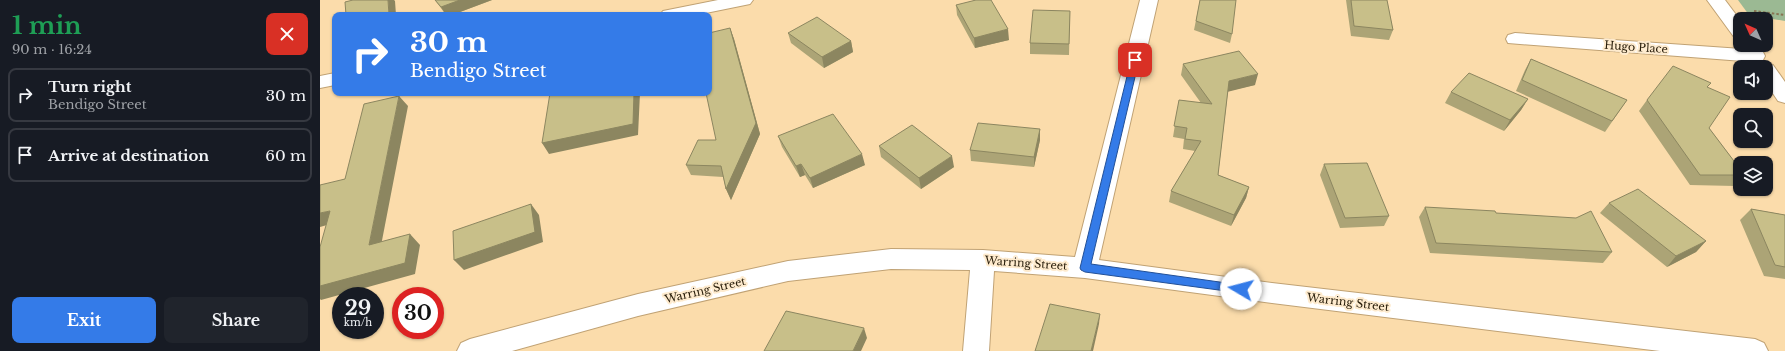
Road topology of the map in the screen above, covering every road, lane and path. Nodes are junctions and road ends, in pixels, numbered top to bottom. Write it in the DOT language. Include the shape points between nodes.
graph roads {
  1 [pos="744,0"];
  2 [pos="1149,0"];
  3 [pos="1716,0"];
  4 [pos="684,12"];
  5 [pos="1733,23"];
  6 [pos="1516,39"];
  7 [pos="1759,59"];
  8 [pos="332,80"];
  9 [pos="320,82"];
  10 [pos="1785,96"];
  11 [pos="983,260"];
  12 [pos="1085,268"];
  13 [pos="1743,350"];
  14 [pos="473,351"];
  15 [pos="976,351"];
  1 -- 4 [label="street"];
  2 -- 12 [label="street"];
  3 -- 5 [label="street"];
  6 -- 7 [label="street, Hugo Place"];
  7 -- 10 [label="street"];
  8 -- 9 [label="street"];
  11 -- 12 [label="street, Warring Street"];
  11 -- 14 [label="street, Warring Street" via="891,259 788,270 638,305"];
  11 -- 15 [label="street"];
  12 -- 13 [label="street, Warring Street"];
}
